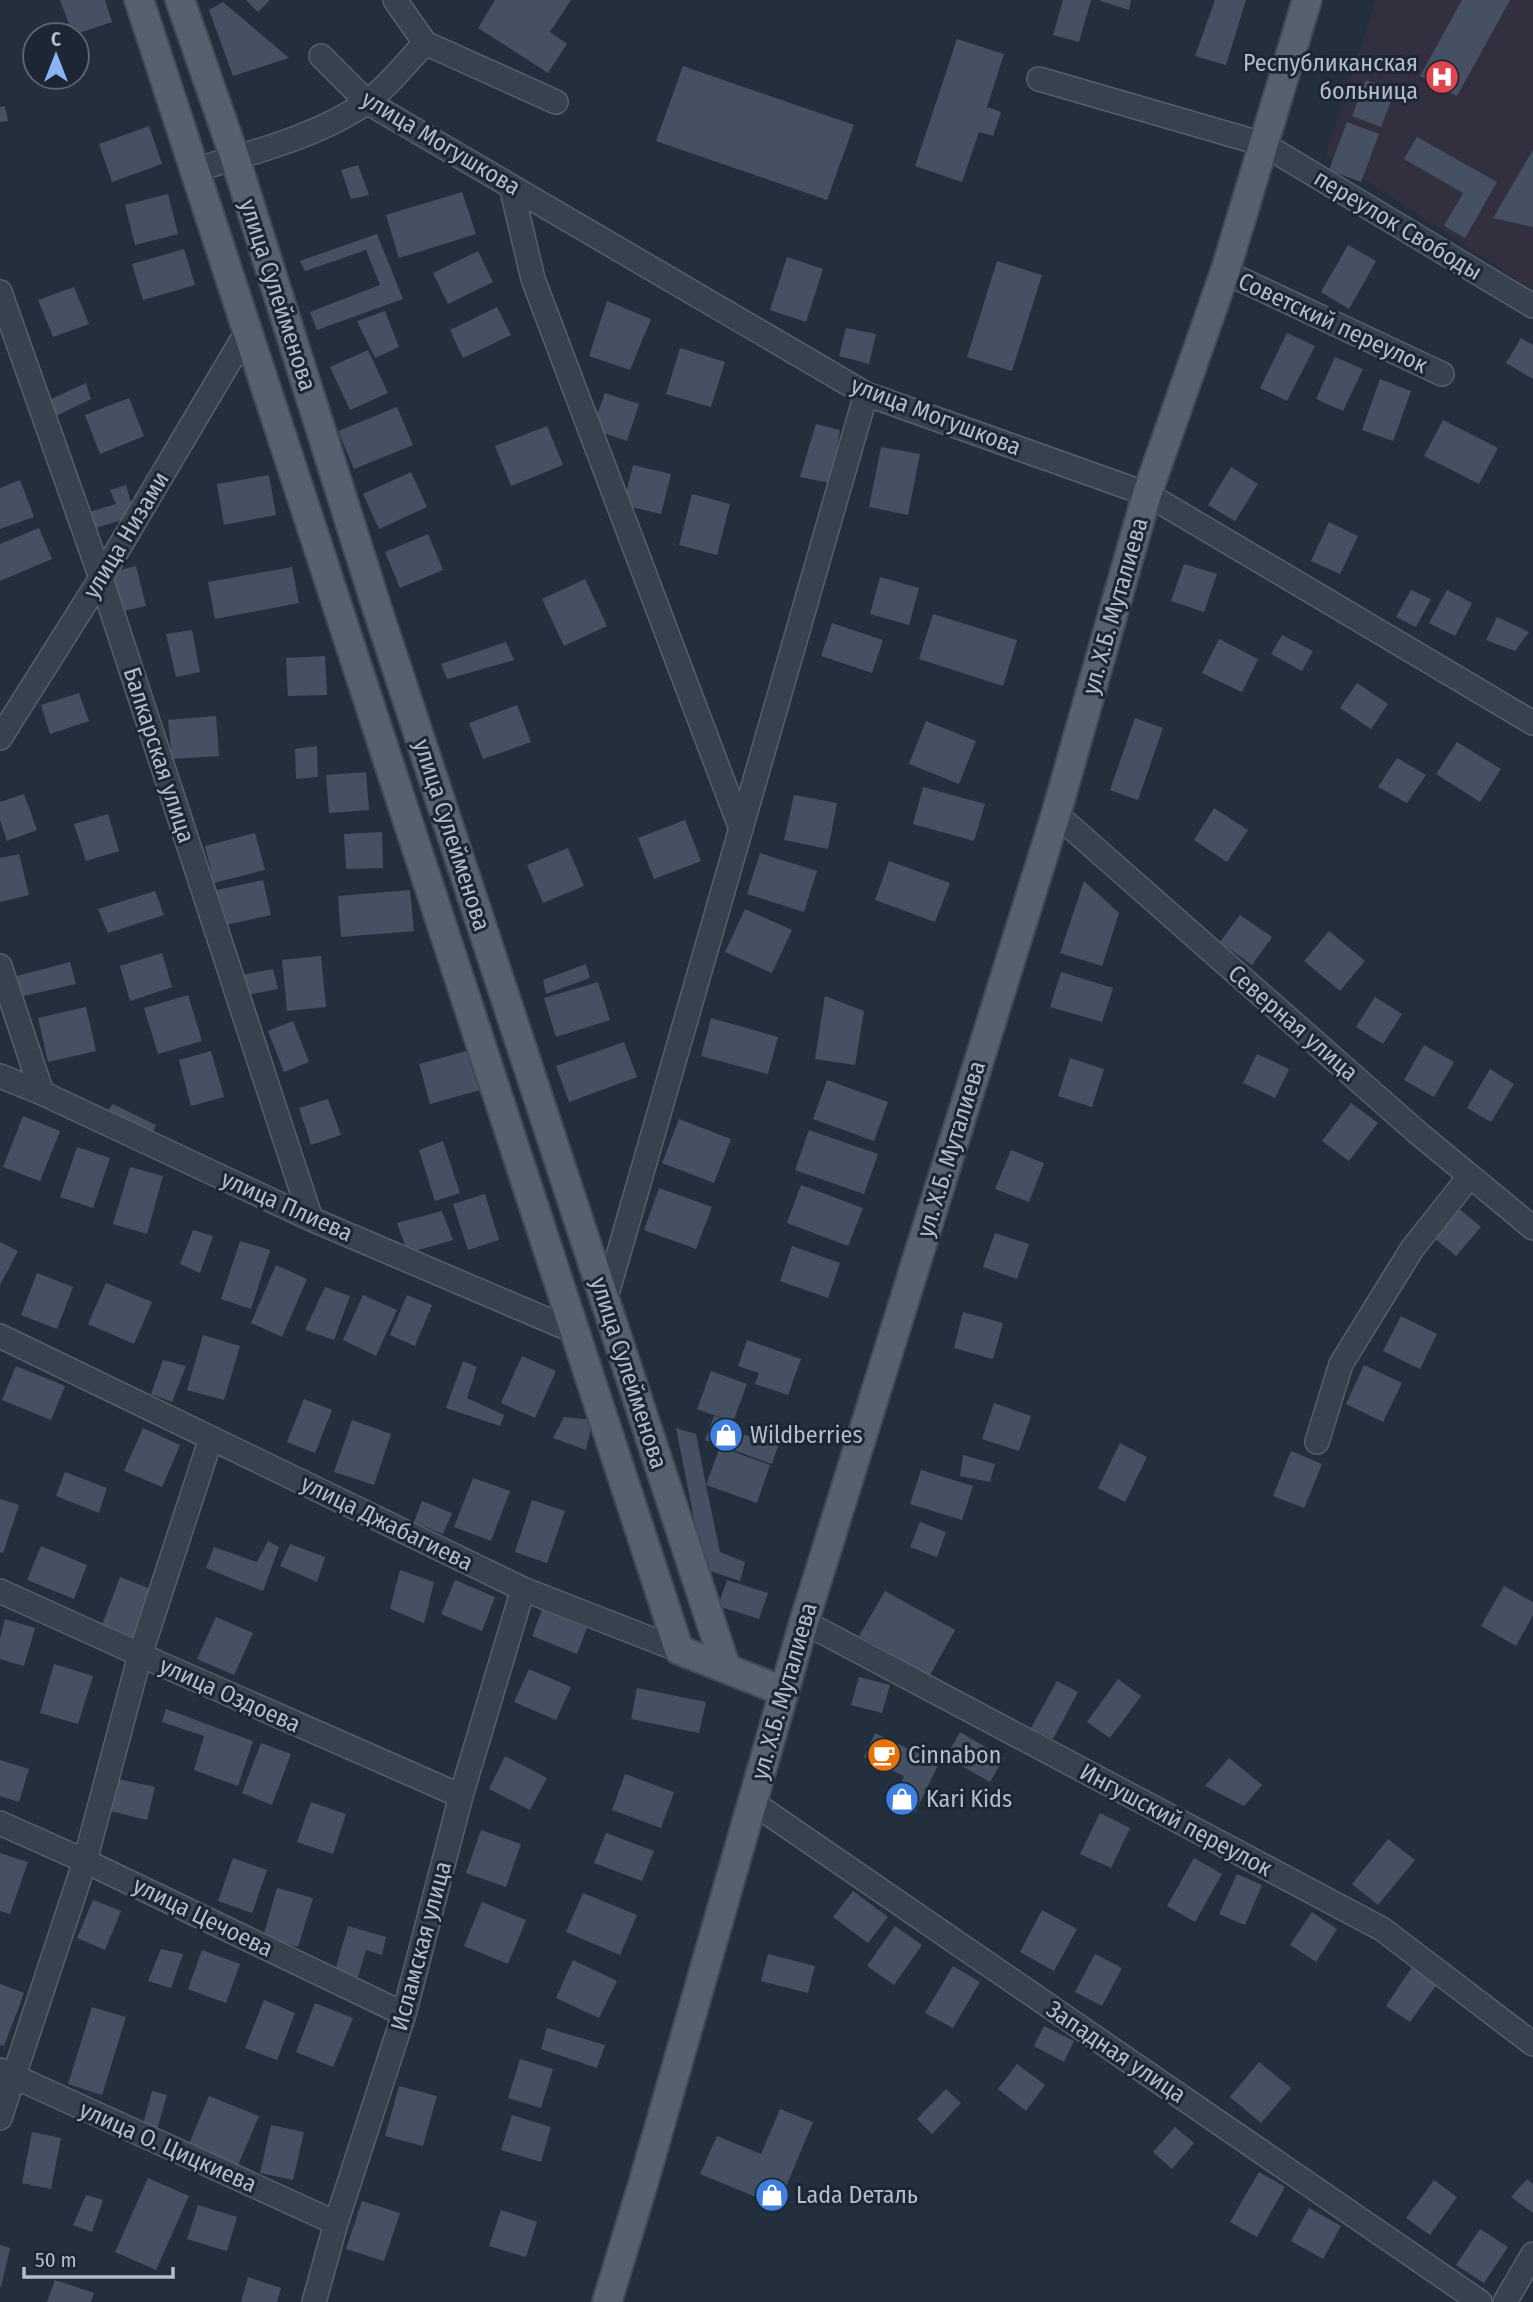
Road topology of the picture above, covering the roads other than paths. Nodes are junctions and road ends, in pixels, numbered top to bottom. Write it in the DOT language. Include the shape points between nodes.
graph roads {
  1 [pos="139,0"];
  2 [pos="180,0"];
  3 [pos="396,0"];
  4 [pos="1307,0"];
  5 [pos="425,43"];
  6 [pos="321,56"];
  7 [pos="1039,79"];
  8 [pos="367,102"];
  9 [pos="556,102"];
  10 [pos="1263,144"];
  11 [pos="235,158"];
  12 [pos="194,170"];
  13 [pos="511,186"];
  14 [pos="1225,272"];
  15 [pos="0,292"];
  16 [pos="1532,303"];
  17 [pos="248,330"];
  18 [pos="1442,374"];
  19 [pos="866,394"];
  20 [pos="1147,494"];
  21 [pos="101,579"];
  22 [pos="1533,723"];
  23 [pos="0,738"];
  24 [pos="1056,814"];
  25 [pos="741,829"];
  26 [pos="0,965"];
  27 [pos="0,1076"];
  28 [pos="42,1093"];
  29 [pos="1470,1176"];
  30 [pos="312,1219"];
  31 [pos="1533,1228"];
  32 [pos="605,1301"];
  33 [pos="576,1332"];
  34 [pos="0,1336"];
  35 [pos="211,1438"];
  36 [pos="1317,1442"];
  37 [pos="523,1589"];
  38 [pos="0,1591"];
  39 [pos="804,1622"];
  40 [pos="680,1650"];
  41 [pos="141,1655"];
  42 [pos="726,1668"];
  43 [pos="783,1691"];
  44 [pos="461,1796"];
  45 [pos="752,1802"];
  46 [pos="0,1823"];
  47 [pos="85,1861"];
  48 [pos="404,2014"];
  49 [pos="1533,2044"];
  50 [pos="7,2074"];
  51 [pos="0,2118"];
  52 [pos="336,2223"];
  53 [pos="1533,2254"];
  54 [pos="313,2302"];
  55 [pos="607,2302"];
  56 [pos="1480,2302"];
  57 [pos="1505,2302"];
  1 -- 12 [label="main road, улица Сулейменова"];
  2 -- 11 [label="main road, улица Сулейменова"];
  3 -- 5 [label="street"];
  4 -- 10 [label="main road, ул. Х.Б. Муталиева"];
  5 -- 8 [label="street"];
  5 -- 9 [label="street"];
  6 -- 8 [label="street, улица Могушкова"];
  7 -- 10 [label="street, переулок Свободы"];
  8 -- 11 [label="street" via="332,124"];
  8 -- 13 [label="street, улица Могушкова"];
  10 -- 14 [label="main road, ул. Х.Б. Муталиева"];
  10 -- 16 [label="street, переулок Свободы"];
  11 -- 12 [label="street"];
  11 -- 32 [label="main road, улица Сулейменова" via="380,618"];
  12 -- 17 [label="main road, улица Сулейменова"];
  13 -- 19 [label="street, улица Могушкова"];
  13 -- 25 [label="street" via="533,279"];
  14 -- 18 [label="street, Советский переулок"];
  14 -- 20 [label="main road, ул. Х.Б. Муталиева"];
  15 -- 21 [label="street, Балкарская улица"];
  17 -- 21 [label="street, улица Низами"];
  17 -- 33 [label="main road, улица Сулейменова"];
  19 -- 20 [label="street, улица Могушкова"];
  19 -- 25 [label="street"];
  20 -- 22 [label="street, улица Могушкова"];
  20 -- 24 [label="main road, ул. Х.Б. Муталиева"];
  21 -- 23 [label="street, улица Низами"];
  21 -- 30 [label="street, Балкарская улица"];
  24 -- 29 [label="street, Северная улица"];
  24 -- 39 [label="main road, ул. Х.Б. Муталиева"];
  25 -- 32 [label="street"];
  26 -- 28 [label="street"];
  27 -- 28 [label="street, улица Плиева"];
  28 -- 30 [label="street, улица Плиева"];
  29 -- 31 [label="street, Северная улица"];
  29 -- 36 [label="street" via="1412,1250 1341,1364"];
  30 -- 33 [label="street, улица Плиева"];
  32 -- 42 [label="main road, улица Сулейменова"];
  33 -- 40 [label="main road, улица Сулейменова"];
  34 -- 35 [label="street, улица Джабагиева"];
  35 -- 37 [label="street, улица Джабагиева"];
  35 -- 41 [label="street"];
  37 -- 40 [label="street, улица Джабагиева"];
  37 -- 44 [label="street, Исламская улица"];
  38 -- 41 [label="street, улица Оздоева"];
  39 -- 43 [label="main road, ул. Х.Б. Муталиева"];
  39 -- 49 [label="street, Ингушский переулок" via="1382,1929"];
  40 -- 42 [label="main road, улица Джабагиева"];
  41 -- 44 [label="street, улица Оздоева"];
  41 -- 47 [label="street"];
  42 -- 43 [label="main road, улица Джабагиева"];
  43 -- 45 [label="main road, ул. Х.Б. Муталиева"];
  44 -- 48 [label="street, Исламская улица"];
  45 -- 55 [label="main road, ул. Х.Б. Муталиева"];
  45 -- 56 [label="street, Западная улица"];
  46 -- 47 [label="street, улица Цечоева"];
  47 -- 48 [label="street, улица Цечоева"];
  47 -- 50 [label="street"];
  48 -- 52 [label="street, Исламская улица"];
  50 -- 51 [label="street"];
  50 -- 52 [label="street, улица О. Цицкиева"];
  52 -- 54 [label="street, Исламская улица"];
  53 -- 57 [label="street"];
}
